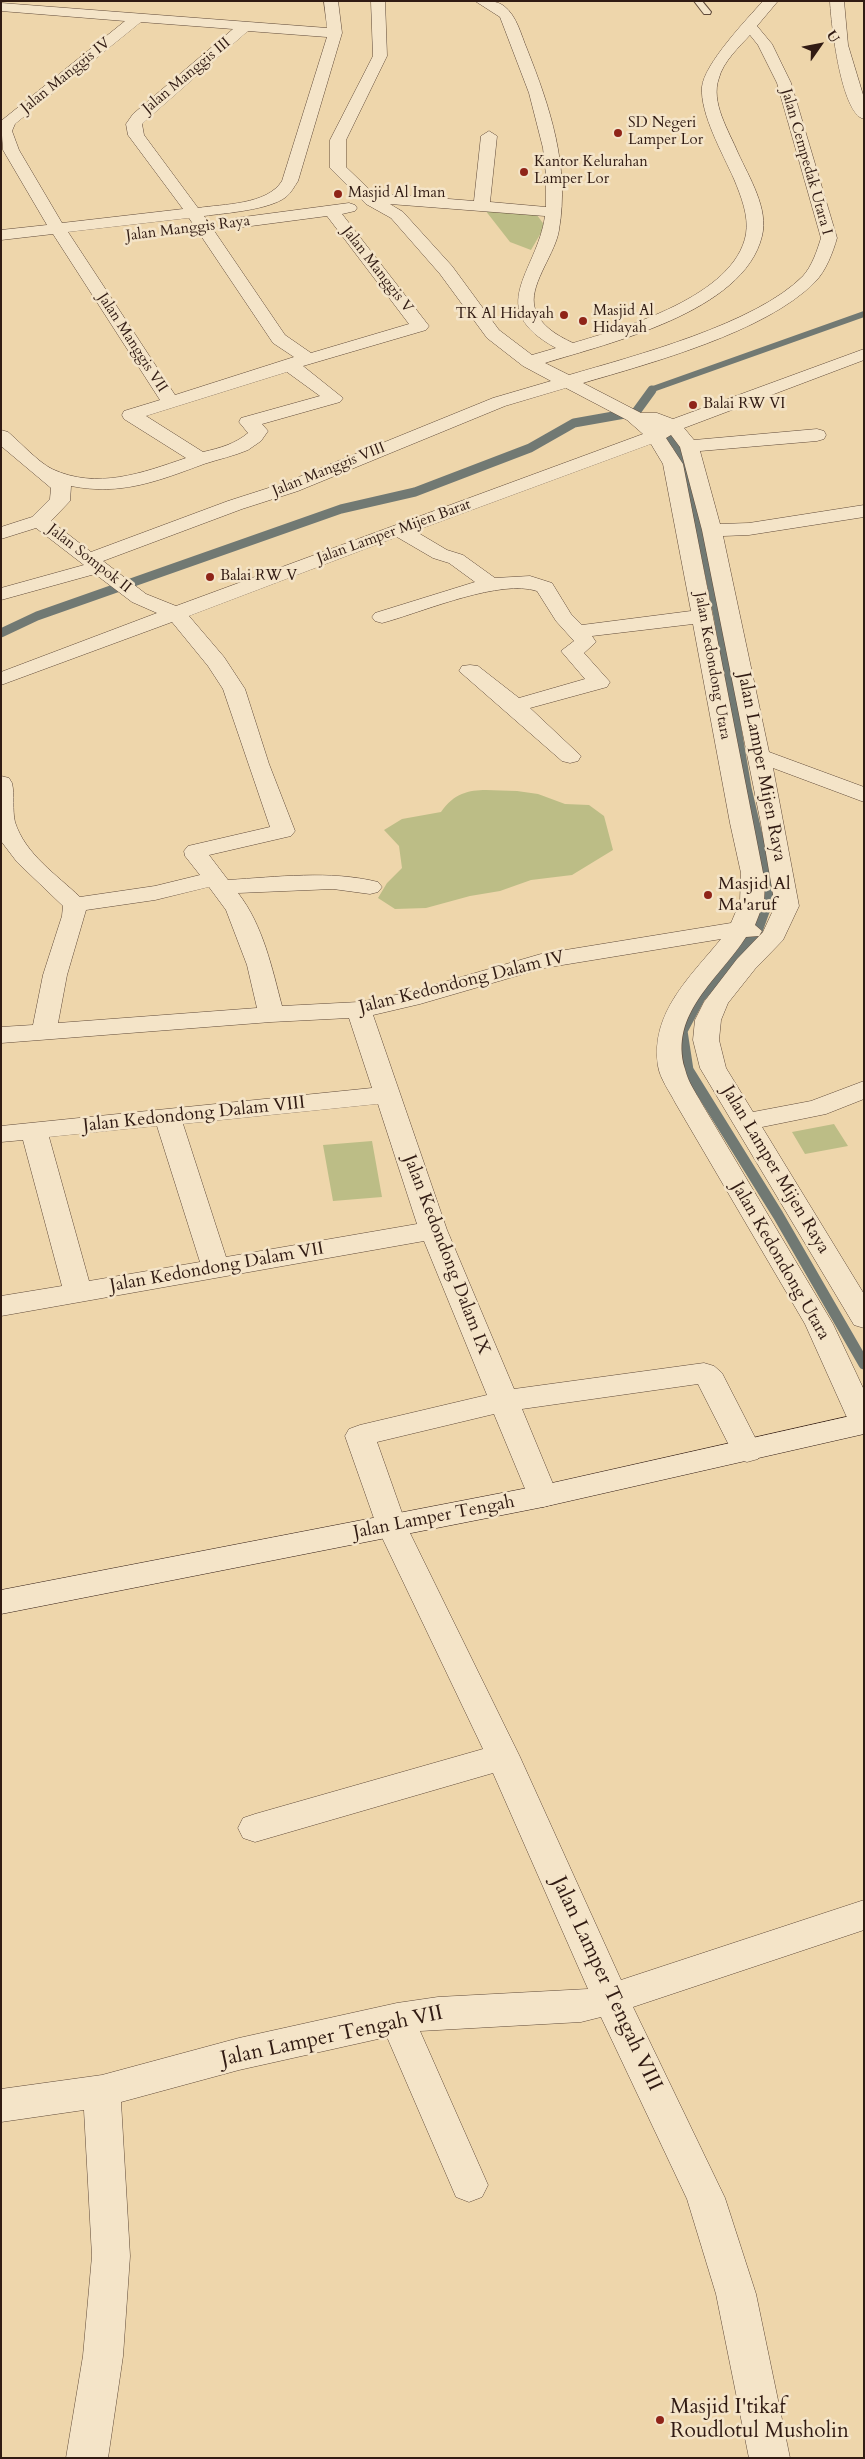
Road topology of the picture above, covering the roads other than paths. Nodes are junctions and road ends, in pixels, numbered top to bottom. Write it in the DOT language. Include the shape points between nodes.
graph roads {
  1 [pos="331,1"];
  2 [pos="378,1"];
  3 [pos="482,1"];
  4 [pos="698,1"];
  5 [pos="772,1"];
  6 [pos="837,1"];
  7 [pos="1,7"];
  8 [pos="706,12"];
  9 [pos="139,17"];
  10 [pos="245,26"];
  11 [pos="750,26"];
  12 [pos="335,33"];
  13 [pos="864,115"];
  14 [pos="489,136"];
  15 [pos="302,141"];
  16 [pos="338,143"];
  17 [pos="372,200"];
  18 [pos="482,206"];
  19 [pos="332,211"];
  20 [pos="553,212"];
  21 [pos="194,213"];
  22 [pos="204,227"];
  23 [pos="58,229"];
  24 [pos="1,235"];
  25 [pos="136,236"];
  26 [pos="88,242"];
  27 [pos="69,244"];
  28 [pos="50,247"];
  29 [pos="571,349"];
  30 [pos="864,354"];
  31 [pos="300,360"];
  32 [pos="529,362"];
  33 [pos="568,382"];
  34 [pos="171,403"];
  35 [pos="665,432"];
  36 [pos="817,435"];
  37 [pos="4,443"];
  38 [pos="689,446"];
  39 [pos="201,459"];
  40 [pos="47,472"];
  41 [pos="864,511"];
  42 [pos="39,521"];
  43 [pos="399,530"];
  44 [pos="712,530"];
  45 [pos="1,533"];
  46 [pos="100,568"];
  47 [pos="491,584"];
  48 [pos="1,594"];
  49 [pos="176,614"];
  50 [pos="704,616"];
  51 [pos="382,617"];
  52 [pos="577,632"];
  53 [pos="470,671"];
  54 [pos="1,679"];
  55 [pos="515,706"];
  56 [pos="570,756"];
  57 [pos="760,756"];
  58 [pos="1,783"];
  59 [pos="864,795"];
  60 [pos="757,824"];
  61 [pos="219,883"];
  62 [pos="370,887"];
  63 [pos="768,903"];
  64 [pos="75,905"];
  65 [pos="756,932"];
  66 [pos="359,1010"];
  67 [pos="271,1014"];
  68 [pos="44,1031"];
  69 [pos="1,1034"];
  70 [pos="864,1089"];
  71 [pos="387,1095"];
  72 [pos="708,1100"];
  73 [pos="168,1118"];
  74 [pos="745,1122"];
  75 [pos="34,1130"];
  76 [pos="1,1134"];
  77 [pos="433,1230"];
  78 [pos="216,1269"];
  79 [pos="78,1293"];
  80 [pos="1,1306"];
  81 [pos="864,1318"];
  82 [pos="505,1402"];
  83 [pos="864,1422"];
  84 [pos="746,1451"];
  85 [pos="543,1496"];
  86 [pos="392,1527"];
  87 [pos="1,1602"];
  88 [pos="503,1757"];
  89 [pos="255,1828"];
  90 [pos="864,1915"];
  91 [pos="611,1999"];
  92 [pos="397,2019"];
  93 [pos="102,2091"];
  94 [pos="1,2106"];
  95 [pos="469,2184"];
  96 [pos="87,2458"];
  97 [pos="770,2458"];
  1 -- 12 [label="street"];
  2 -- 16 [label="street" via="380,56"];
  3 -- 20 [label="street" via="504,11 535,83 553,158"];
  4 -- 8 [label="lane"];
  5 -- 11 [label="street"];
  6 -- 13 [label="street" via="838,29 846,72"];
  7 -- 9 [label="street"];
  9 -- 10 [label="street"];
  9 -- 23 [label="street, Jalan Manggis IV" via="8,122 4,131 11,150"];
  10 -- 12 [label="street"];
  10 -- 21 [label="street, Jalan Manggis III" via="138,117 134,124 136,135"];
  11 -- 29 [label="street" via="734,42 710,79 711,105 754,213 755,235 748,255 731,276 705,297 638,329"];
  11 -- 33 [label="street, Jalan Cempedak Utara I" via="765,44 784,83 829,238 824,254 806,282 760,313 703,338"];
  12 -- 15 [label="street"];
  14 -- 18 [label="street"];
  15 -- 16 [label="street"];
  15 -- 21 [label="street" via="284,192 265,200"];
  16 -- 17 [label="street" via="338,168"];
  17 -- 18 [label="street"];
  17 -- 19 [label="street, Jalan Manggis Raya"];
  17 -- 32 [label="street" via="397,215 446,270 493,334"];
  18 -- 20 [label="street"];
  19 -- 22 [label="street, Jalan Manggis Raya"];
  19 -- 31 [label="street, Jalan Manggis V" via="425,331"];
  20 -- 29 [label="street" via="546,252 527,290 525,302 529,316 538,328"];
  21 -- 22 [label="street, Jalan Manggis III"];
  21 -- 23 [label="street"];
  22 -- 25 [label="street, Jalan Manggis Raya"];
  22 -- 31 [label="street, Jalan Manggis III" via="278,339"];
  23 -- 24 [label="street"];
  23 -- 27 [label="street, Jalan Manggis IV"];
  26 -- 27 [label="street"];
  27 -- 28 [label="street"];
  27 -- 34 [label="street, Jalan Manggis VII"];
  29 -- 32 [label="street"];
  30 -- 35 [label="street, Jalan Lamper Mijen Barat" via="685,420"];
  31 -- 34 [label="street, Jalan Manggis V"];
  31 -- 39 [label="street, Jalan Manggis III" via="334,398 248,422 259,431 249,443"];
  32 -- 33 [label="street"];
  33 -- 35 [label="street"];
  33 -- 46 [label="street, Jalan Manggis VIII" via="499,402 295,486 235,505"];
  34 -- 39 [label="street, Jalan Manggis VII" via="132,416"];
  35 -- 38 [label="street, Jalan Lamper Mijen Raya"];
  35 -- 43 [label="street, Jalan Lamper Mijen Barat"];
  35 -- 50 [label="street, Jalan Kedondong Utara"];
  36 -- 38 [label="street"];
  37 -- 40 [label="street, Jalan Sompok II"];
  38 -- 44 [label="street, Jalan Lamper Mijen Raya"];
  39 -- 40 [label="street" via="140,480 107,487"];
  40 -- 42 [label="street, Jalan Sompok II" via="61,486 60,501"];
  41 -- 44 [label="street" via="748,529"];
  42 -- 45 [label="street"];
  42 -- 46 [label="street, Jalan Sompok II"];
  43 -- 47 [label="street" via="440,554 456,559"];
  43 -- 49 [label="street, Jalan Lamper Mijen Barat"];
  44 -- 57 [label="street, Jalan Lamper Mijen Raya"];
  46 -- 48 [label="street, Jalan Manggis VIII"];
  46 -- 49 [label="street, Jalan Sompok II" via="139,598"];
  47 -- 51 [label="street"];
  47 -- 52 [label="street" via="530,582 545,587 563,617"];
  49 -- 54 [label="street, Jalan Lamper Mijen Barat"];
  49 -- 61 [label="street" via="234,689 283,828 279,834 196,851"];
  50 -- 52 [label="street"];
  50 -- 60 [label="street, Jalan Kedondong Utara"];
  52 -- 55 [label="street" via="586,642 572,651 599,682"];
  53 -- 55 [label="street"];
  55 -- 56 [label="street"];
  57 -- 59 [label="street"];
  57 -- 60 [label="street, Jalan Lamper Mijen Raya"];
  58 -- 64 [label="street" via="8,833 26,859"];
  60 -- 63 [label="street, Jalan Lamper Mijen Raya"];
  60 -- 63 [label="street, Jalan Kedondong Utara" via="753,873"];
  61 -- 62 [label="street" via="333,882"];
  61 -- 64 [label="street"];
  61 -- 67 [label="street" via="238,909 259,965"];
  63 -- 65 [label="street, Jalan Kedondong Utara"];
  63 -- 65 [label="street, Jalan Lamper Mijen Raya"];
  64 -- 68 [label="street" via="55,975"];
  65 -- 66 [label="street, Jalan Kedondong Dalam IV" via="541,961 411,999"];
  65 -- 72 [label="street, Jalan Lamper Mijen Raya" via="746,964 716,1002 708,1020 706,1040 713,1068"];
  65 -- 72 [label="street, Jalan Kedondong Utara" via="692,987 676,1015 667,1043 671,1069"];
  66 -- 67 [label="street, Jalan Kedondong Dalam IV"];
  66 -- 71 [label="street, Jalan Kedondong Dalam IX"];
  67 -- 68 [label="street, Jalan Kedondong Dalam IV"];
  68 -- 69 [label="street, Jalan Kedondong Dalam IV"];
  70 -- 74 [label="street" via="817,1108"];
  71 -- 73 [label="street, Jalan Kedondong Dalam VIII"];
  71 -- 77 [label="street, Jalan Kedondong Dalam IX"];
  72 -- 74 [label="street, Jalan Lamper Mijen Raya"];
  72 -- 83 [label="street, Jalan Kedondong Utara"];
  73 -- 75 [label="street, Jalan Kedondong Dalam VIII"];
  73 -- 78 [label="street"];
  74 -- 81 [label="street, Jalan Lamper Mijen Raya"];
  75 -- 76 [label="street, Jalan Kedondong Dalam VIII"];
  75 -- 79 [label="street"];
  77 -- 78 [label="street, Jalan Kedondong Dalam VII"];
  77 -- 82 [label="street, Jalan Kedondong Dalam IX"];
  78 -- 79 [label="street, Jalan Kedondong Dalam VII"];
  79 -- 80 [label="street, Jalan Kedondong Dalam VII"];
  82 -- 84 [label="street" via="704,1373 712,1380"];
  82 -- 85 [label="street, Jalan Kedondong Dalam IX"];
  82 -- 86 [label="street, Jalan Lamper Tengah VIII" via="360,1436"];
  83 -- 84 [label="street, Jalan Lamper Tengah"];
  84 -- 85 [label="street, Jalan Lamper Tengah"];
  85 -- 86 [label="street, Jalan Lamper Tengah"];
  86 -- 87 [label="street, Jalan Lamper Tengah"];
  86 -- 88 [label="street, Jalan Lamper Tengah VIII"];
  88 -- 89 [label="street"];
  88 -- 91 [label="street, Jalan Lamper Tengah VIII"];
  90 -- 91 [label="street, Jalan Lamper Tengah VII"];
  91 -- 92 [label="street, Jalan Lamper Tengah VII" via="581,2006 438,2012"];
  91 -- 97 [label="street, Jalan Lamper Tengah VIII" via="706,2198 736,2294"];
  92 -- 93 [label="street, Jalan Lamper Tengah VII" via="239,2054"];
  92 -- 95 [label="street"];
  93 -- 94 [label="street, Jalan Lamper Tengah VII"];
  93 -- 96 [label="street" via="111,2256 103,2356"];
}
